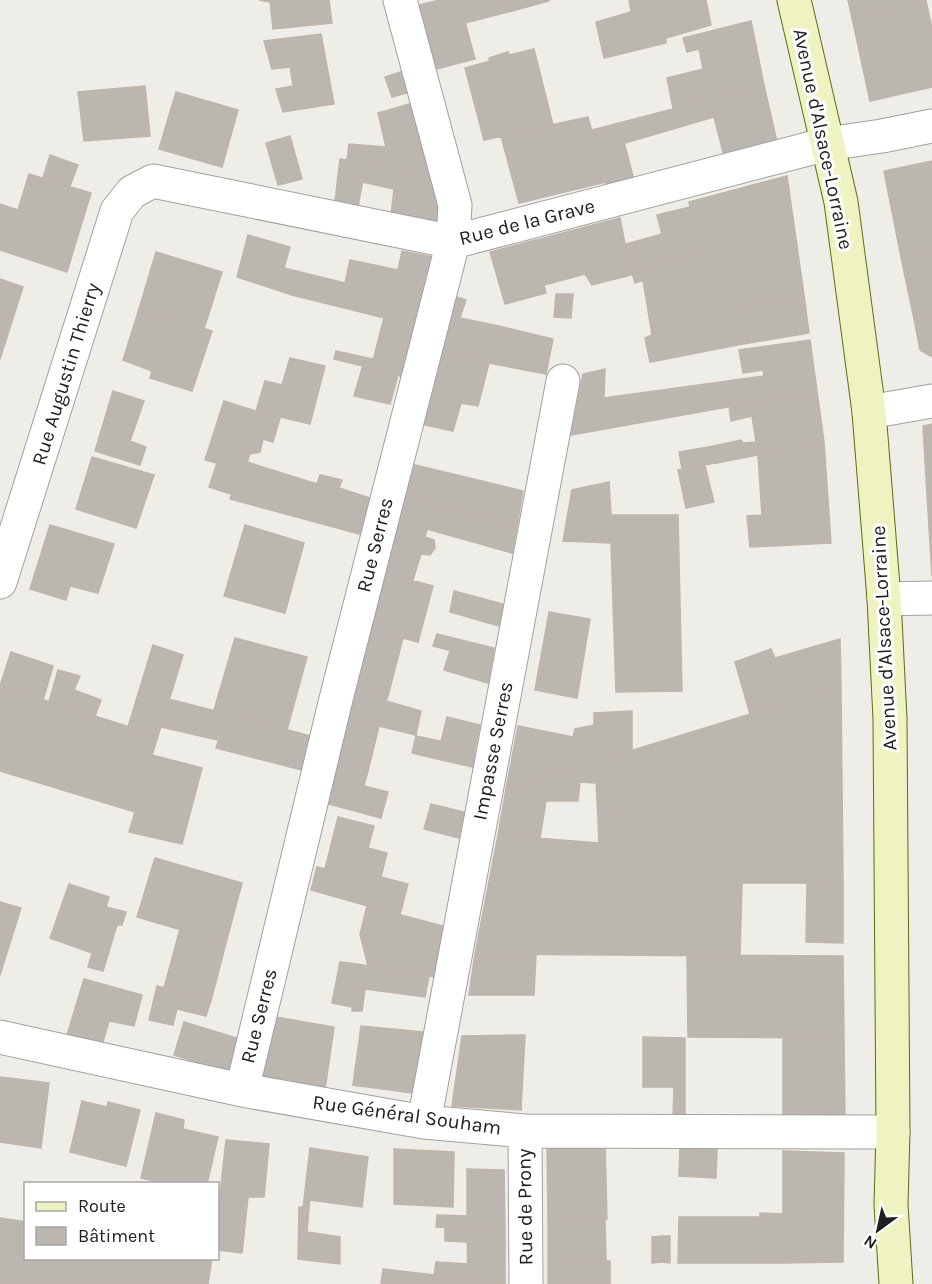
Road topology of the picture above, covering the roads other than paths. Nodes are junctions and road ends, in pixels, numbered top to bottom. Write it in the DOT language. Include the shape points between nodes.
graph roads {
  1 [pos="400,0"];
  2 [pos="794,0"];
  3 [pos="932,126"];
  4 [pos="827,144"];
  5 [pos="153,181"];
  6 [pos="453,242"];
  7 [pos="563,381"];
  8 [pos="932,402"];
  9 [pos="869,412"];
  10 [pos="0,582"];
  11 [pos="932,598"];
  12 [pos="884,599"];
  13 [pos="0,1037"];
  14 [pos="242,1090"];
  15 [pos="424,1122"];
  16 [pos="525,1131"];
  17 [pos="893,1132"];
  18 [pos="526,1284"];
  19 [pos="896,1284"];
  1 -- 6 [label="street, Rue Serres" via="455,205"];
  2 -- 4 [label="main road, Avenue d'Alsace-Lorraine"];
  3 -- 4 [label="street, Rue de la Grave"];
  4 -- 6 [label="street, Rue de la Grave"];
  4 -- 9 [label="main road, Avenue d'Alsace-Lorraine" via="840,202"];
  5 -- 6 [label="street, Rue de la Grave"];
  5 -- 10 [label="street, Rue Augustin Thierry" via="132,192 117,211"];
  6 -- 14 [label="street, Rue Serres" via="336,699"];
  7 -- 15 [label="street, Impasse Serres"];
  8 -- 9 [label="street"];
  9 -- 12 [label="main road, Avenue d'Alsace-Lorraine"];
  11 -- 12 [label="street"];
  12 -- 17 [label="main road, Avenue d'Alsace-Lorraine" via="890,719"];
  13 -- 14 [label="street, Rue Général Souham"];
  14 -- 15 [label="street, Rue Général Souham"];
  15 -- 16 [label="street, Rue Général Souham"];
  16 -- 17 [label="street, Rue Général Souham"];
  16 -- 18 [label="street, Rue de Prony"];
  17 -- 19 [label="main road, Avenue d'Alsace-Lorraine" via="891,1205"];
}
